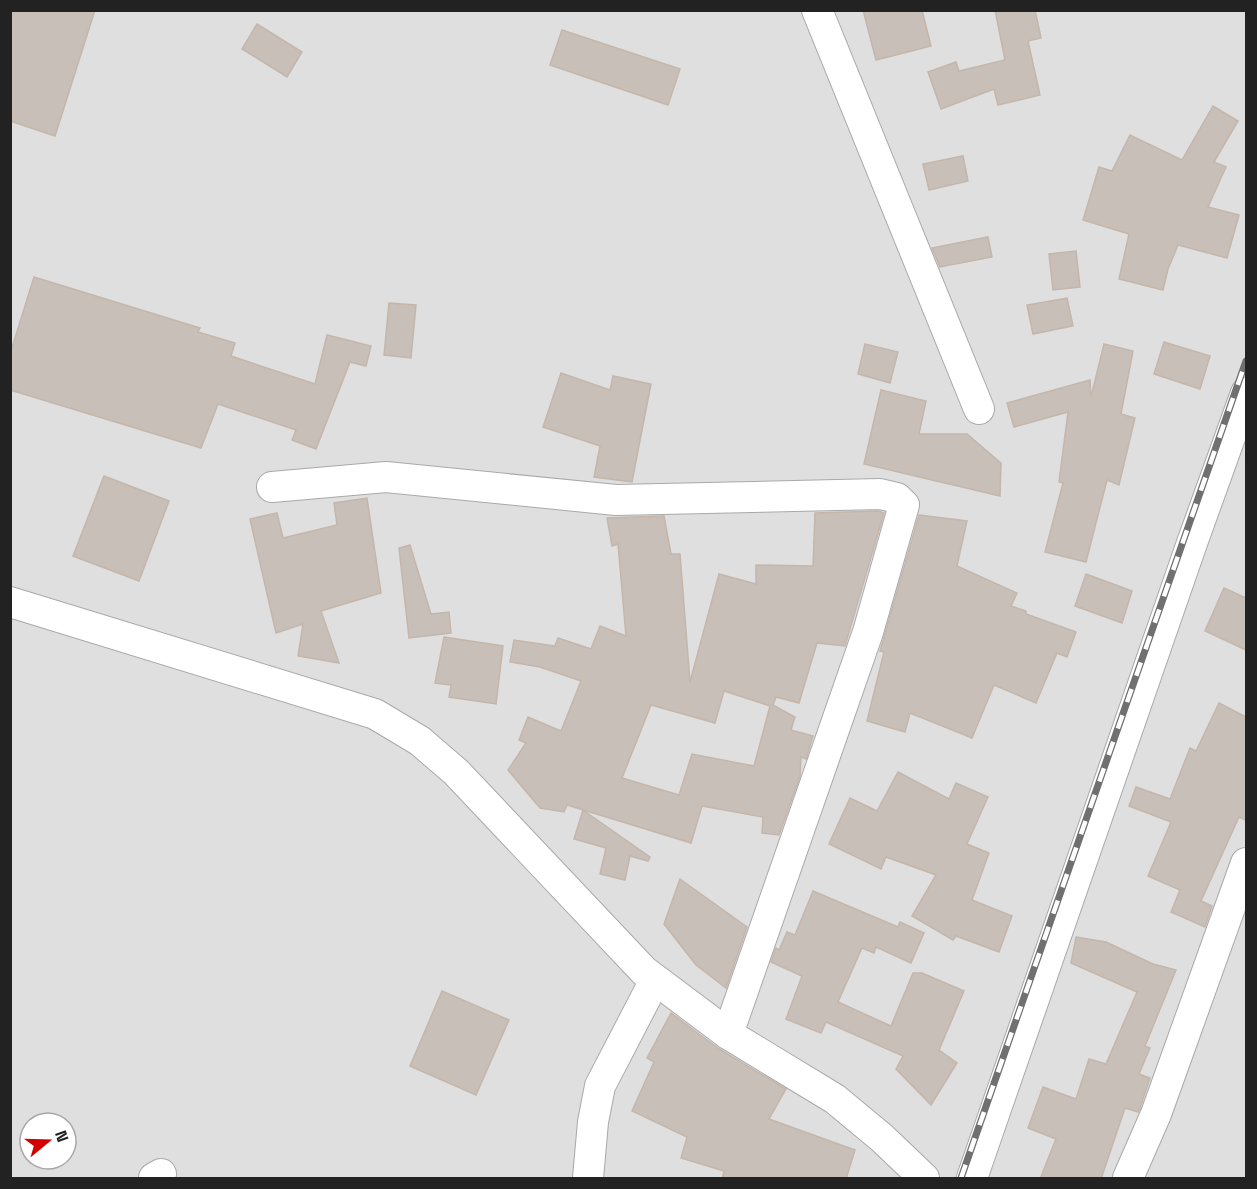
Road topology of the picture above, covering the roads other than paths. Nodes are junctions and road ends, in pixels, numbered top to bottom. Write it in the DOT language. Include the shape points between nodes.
graph roads {
  1 [pos="817,10"];
  2 [pos="1246,393"];
  3 [pos="979,409"];
  4 [pos="272,487"];
  5 [pos="10,602"];
  6 [pos="1246,862"];
  7 [pos="655,980"];
  8 [pos="728,1034"];
  9 [pos="588,1179"];
  10 [pos="924,1179"];
  11 [pos="972,1179"];
  12 [pos="1128,1179"];
  1 -- 3 [label="street"];
  2 -- 11 [label="street"];
  4 -- 8 [label="street" via="386,477 616,500 880,494 897,498 904,505 864,643"];
  5 -- 7 [label="street" via="375,714 420,741 456,772"];
  6 -- 12 [label="street" via="1156,1114"];
  7 -- 8 [label="street"];
  7 -- 9 [label="street" via="600,1086 592,1122"];
  8 -- 10 [label="street" via="835,1099"];
}
